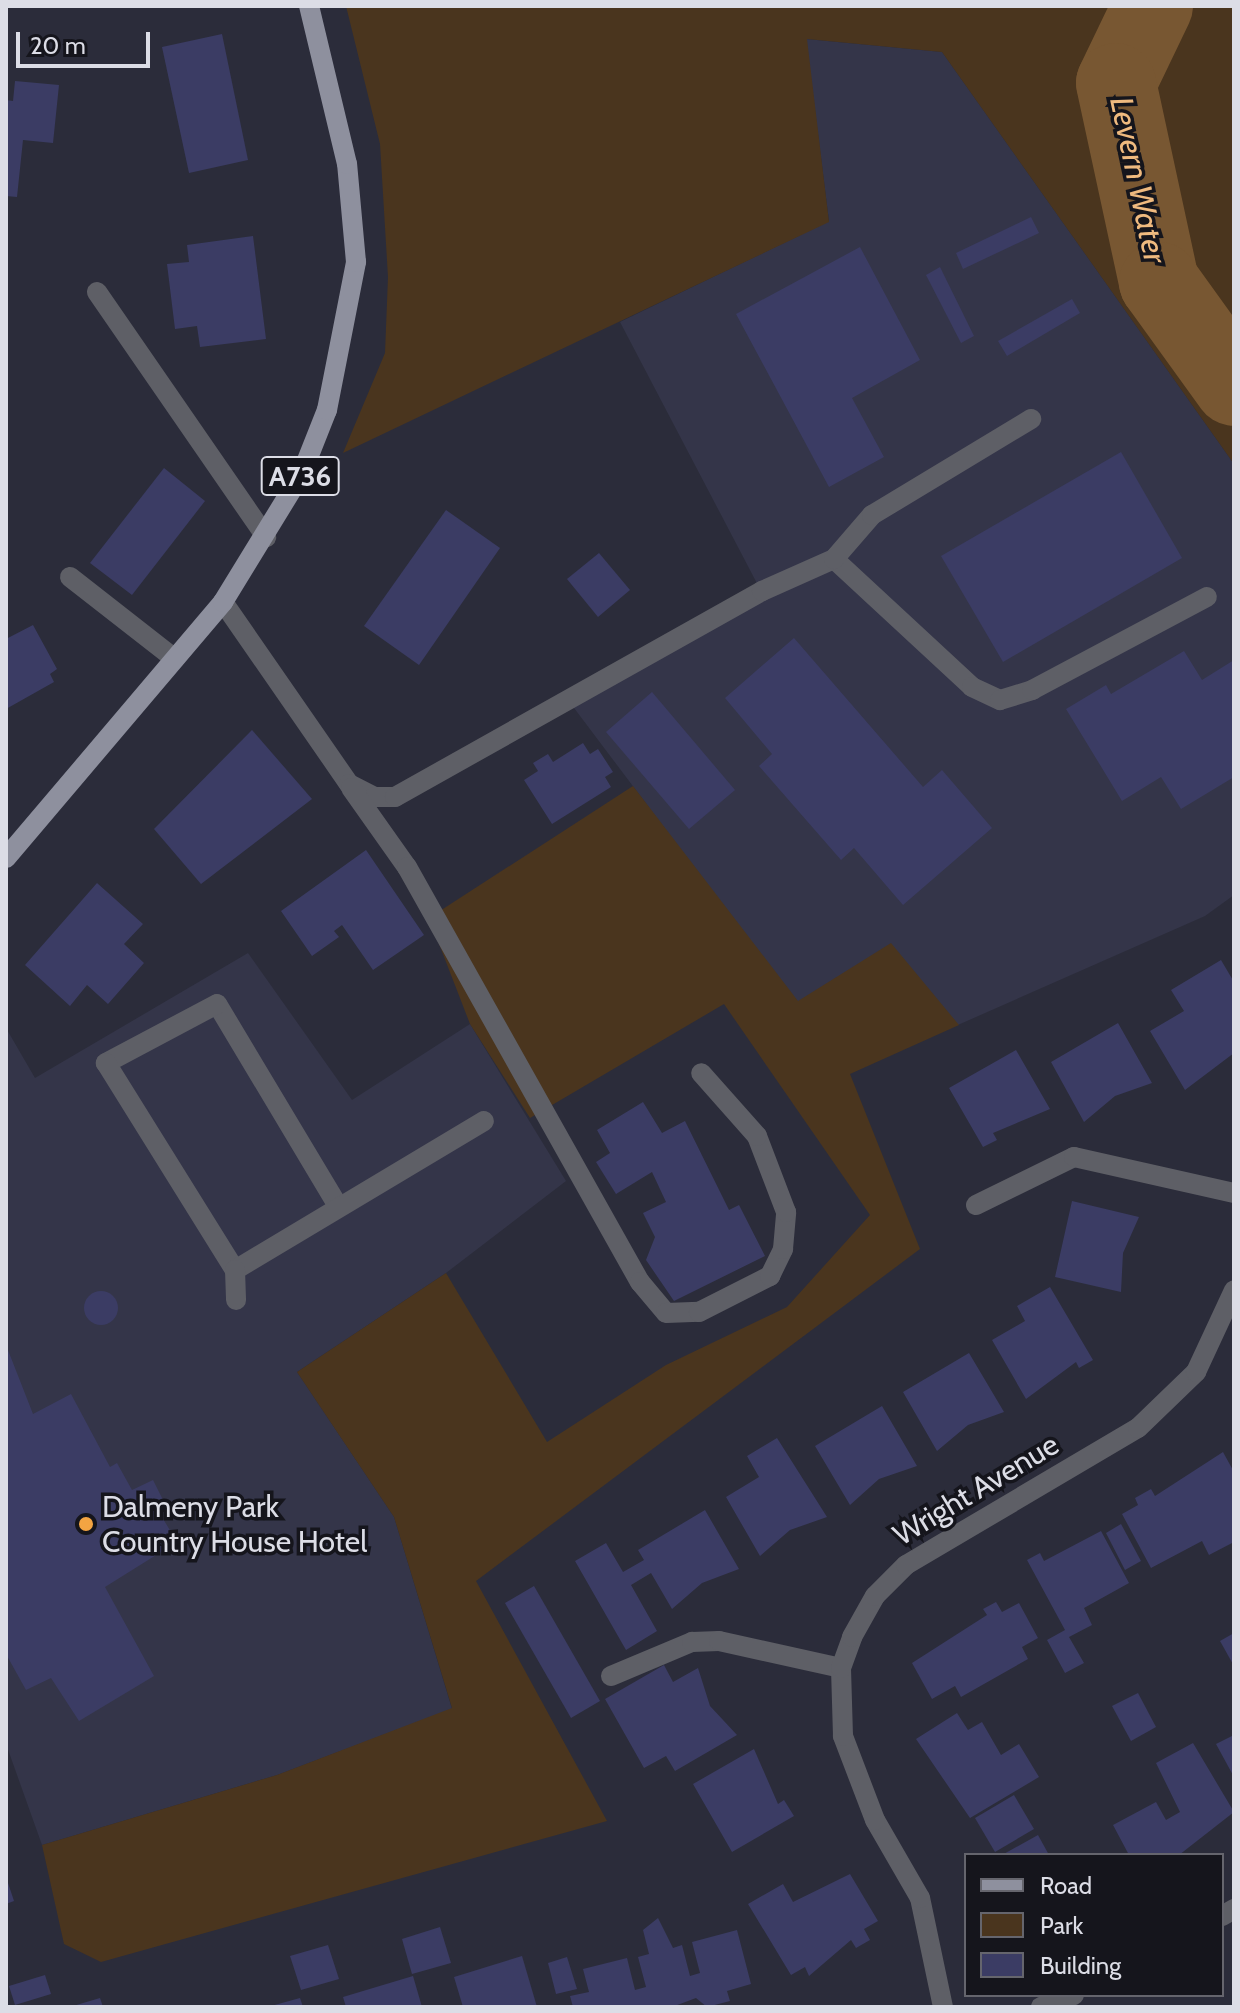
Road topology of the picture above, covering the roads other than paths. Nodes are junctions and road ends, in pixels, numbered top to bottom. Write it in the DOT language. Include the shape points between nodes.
graph roads {
  1 [pos="309,6"];
  2 [pos="97,292"];
  3 [pos="1031,419"];
  4 [pos="266,537"];
  5 [pos="834,559"];
  6 [pos="70,577"];
  7 [pos="1207,597"];
  8 [pos="223,602"];
  9 [pos="175,659"];
  10 [pos="349,784"];
  11 [pos="6,858"];
  12 [pos="701,1073"];
  13 [pos="484,1121"];
  14 [pos="1234,1193"];
  15 [pos="976,1205"];
  16 [pos="338,1206"];
  17 [pos="235,1270"];
  18 [pos="1234,1290"];
  19 [pos="236,1300"];
  20 [pos="841,1668"];
  21 [pos="611,1676"];
  22 [pos="1068,1997"];
  23 [pos="943,2007"];
  24 [pos="1041,2007"];
  1 -- 4 [label="main road, A736" via="347,164 356,262 327,410"];
  2 -- 4 [label="street"];
  3 -- 5 [label="street" via="872,515"];
  4 -- 8 [label="main road, A736"];
  5 -- 7 [label="street" via="972,687 1000,700"];
  5 -- 10 [label="street" via="762,591 395,797 374,797"];
  6 -- 9 [label="street"];
  8 -- 9 [label="main road, A736"];
  8 -- 10 [label="street"];
  9 -- 11 [label="main road, A736"];
  10 -- 12 [label="street" via="407,867 640,1282 666,1313 699,1312 770,1276 783,1249 786,1212 757,1136"];
  13 -- 16 [label="street"];
  14 -- 15 [label="street" via="1074,1157"];
  16 -- 17 [label="street"];
  16 -- 17 [label="street" via="217,1004 106,1063"];
  17 -- 19 [label="street"];
  18 -- 20 [label="street, Wright Avenue" via="1196,1372 1138,1428 906,1565 875,1596"];
  20 -- 21 [label="street" via="719,1641 692,1642"];
  20 -- 23 [label="street, Wright Avenue" via="843,1736 875,1820 920,1898"];
  22 -- 24 [label="street"];
}
